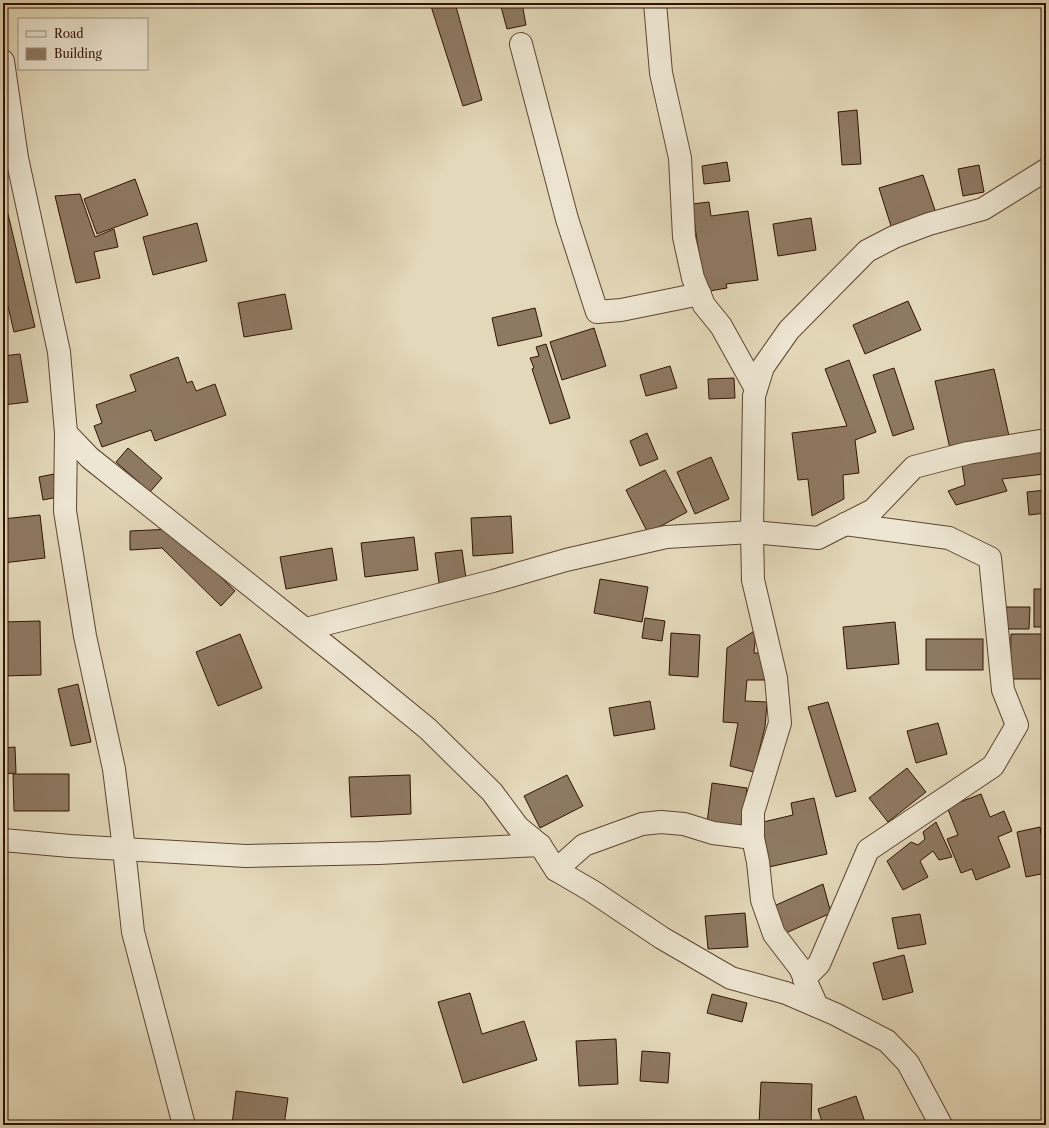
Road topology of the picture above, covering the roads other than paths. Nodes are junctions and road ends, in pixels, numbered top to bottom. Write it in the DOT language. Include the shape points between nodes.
graph roads {
  1 [pos="655,3"];
  2 [pos="521,44"];
  3 [pos="3,61"];
  4 [pos="1046,170"];
  5 [pos="700,294"];
  6 [pos="756,389"];
  7 [pos="66,433"];
  8 [pos="1046,440"];
  9 [pos="845,524"];
  10 [pos="752,532"];
  11 [pos="306,629"];
  12 [pos="753,838"];
  13 [pos="3,840"];
  14 [pos="540,845"];
  15 [pos="124,849"];
  16 [pos="556,870"];
  17 [pos="804,979"];
  18 [pos="817,1006"];
  19 [pos="184,1125"];
  20 [pos="941,1125"];
  1 -- 5 [label="street" via="661,72 680,158 684,237 693,278"];
  2 -- 5 [label="street" via="567,219 597,312 621,310"];
  3 -- 7 [label="street" via="17,158 59,352"];
  4 -- 6 [label="street" via="983,209 894,236 867,251 789,330 763,367"];
  5 -- 6 [label="street" via="704,305 721,326"];
  6 -- 10 [label="street"];
  7 -- 11 [label="street" via="90,458"];
  7 -- 15 [label="street" via="65,511 84,636 114,769"];
  8 -- 9 [label="street" via="968,453 914,467 873,510"];
  9 -- 10 [label="street" via="818,538"];
  9 -- 17 [label="street" via="949,538 990,558 1003,690 1017,725 993,766 868,850 819,964"];
  10 -- 11 [label="street" via="666,537 566,560"];
  10 -- 12 [label="street" via="753,580 776,678 780,723 754,812"];
  11 -- 14 [label="street" via="428,729 492,792 518,827"];
  12 -- 16 [label="street" via="713,833 684,824 642,824 584,845"];
  12 -- 17 [label="street" via="762,900 774,934 800,968"];
  13 -- 15 [label="street"];
  14 -- 15 [label="street" via="246,856"];
  14 -- 16 [label="street"];
  15 -- 19 [label="street" via="133,932"];
  16 -- 18 [label="street" via="662,938 731,978 786,993"];
  17 -- 18 [label="street"];
  18 -- 20 [label="street" via="887,1041 908,1063"];
}
